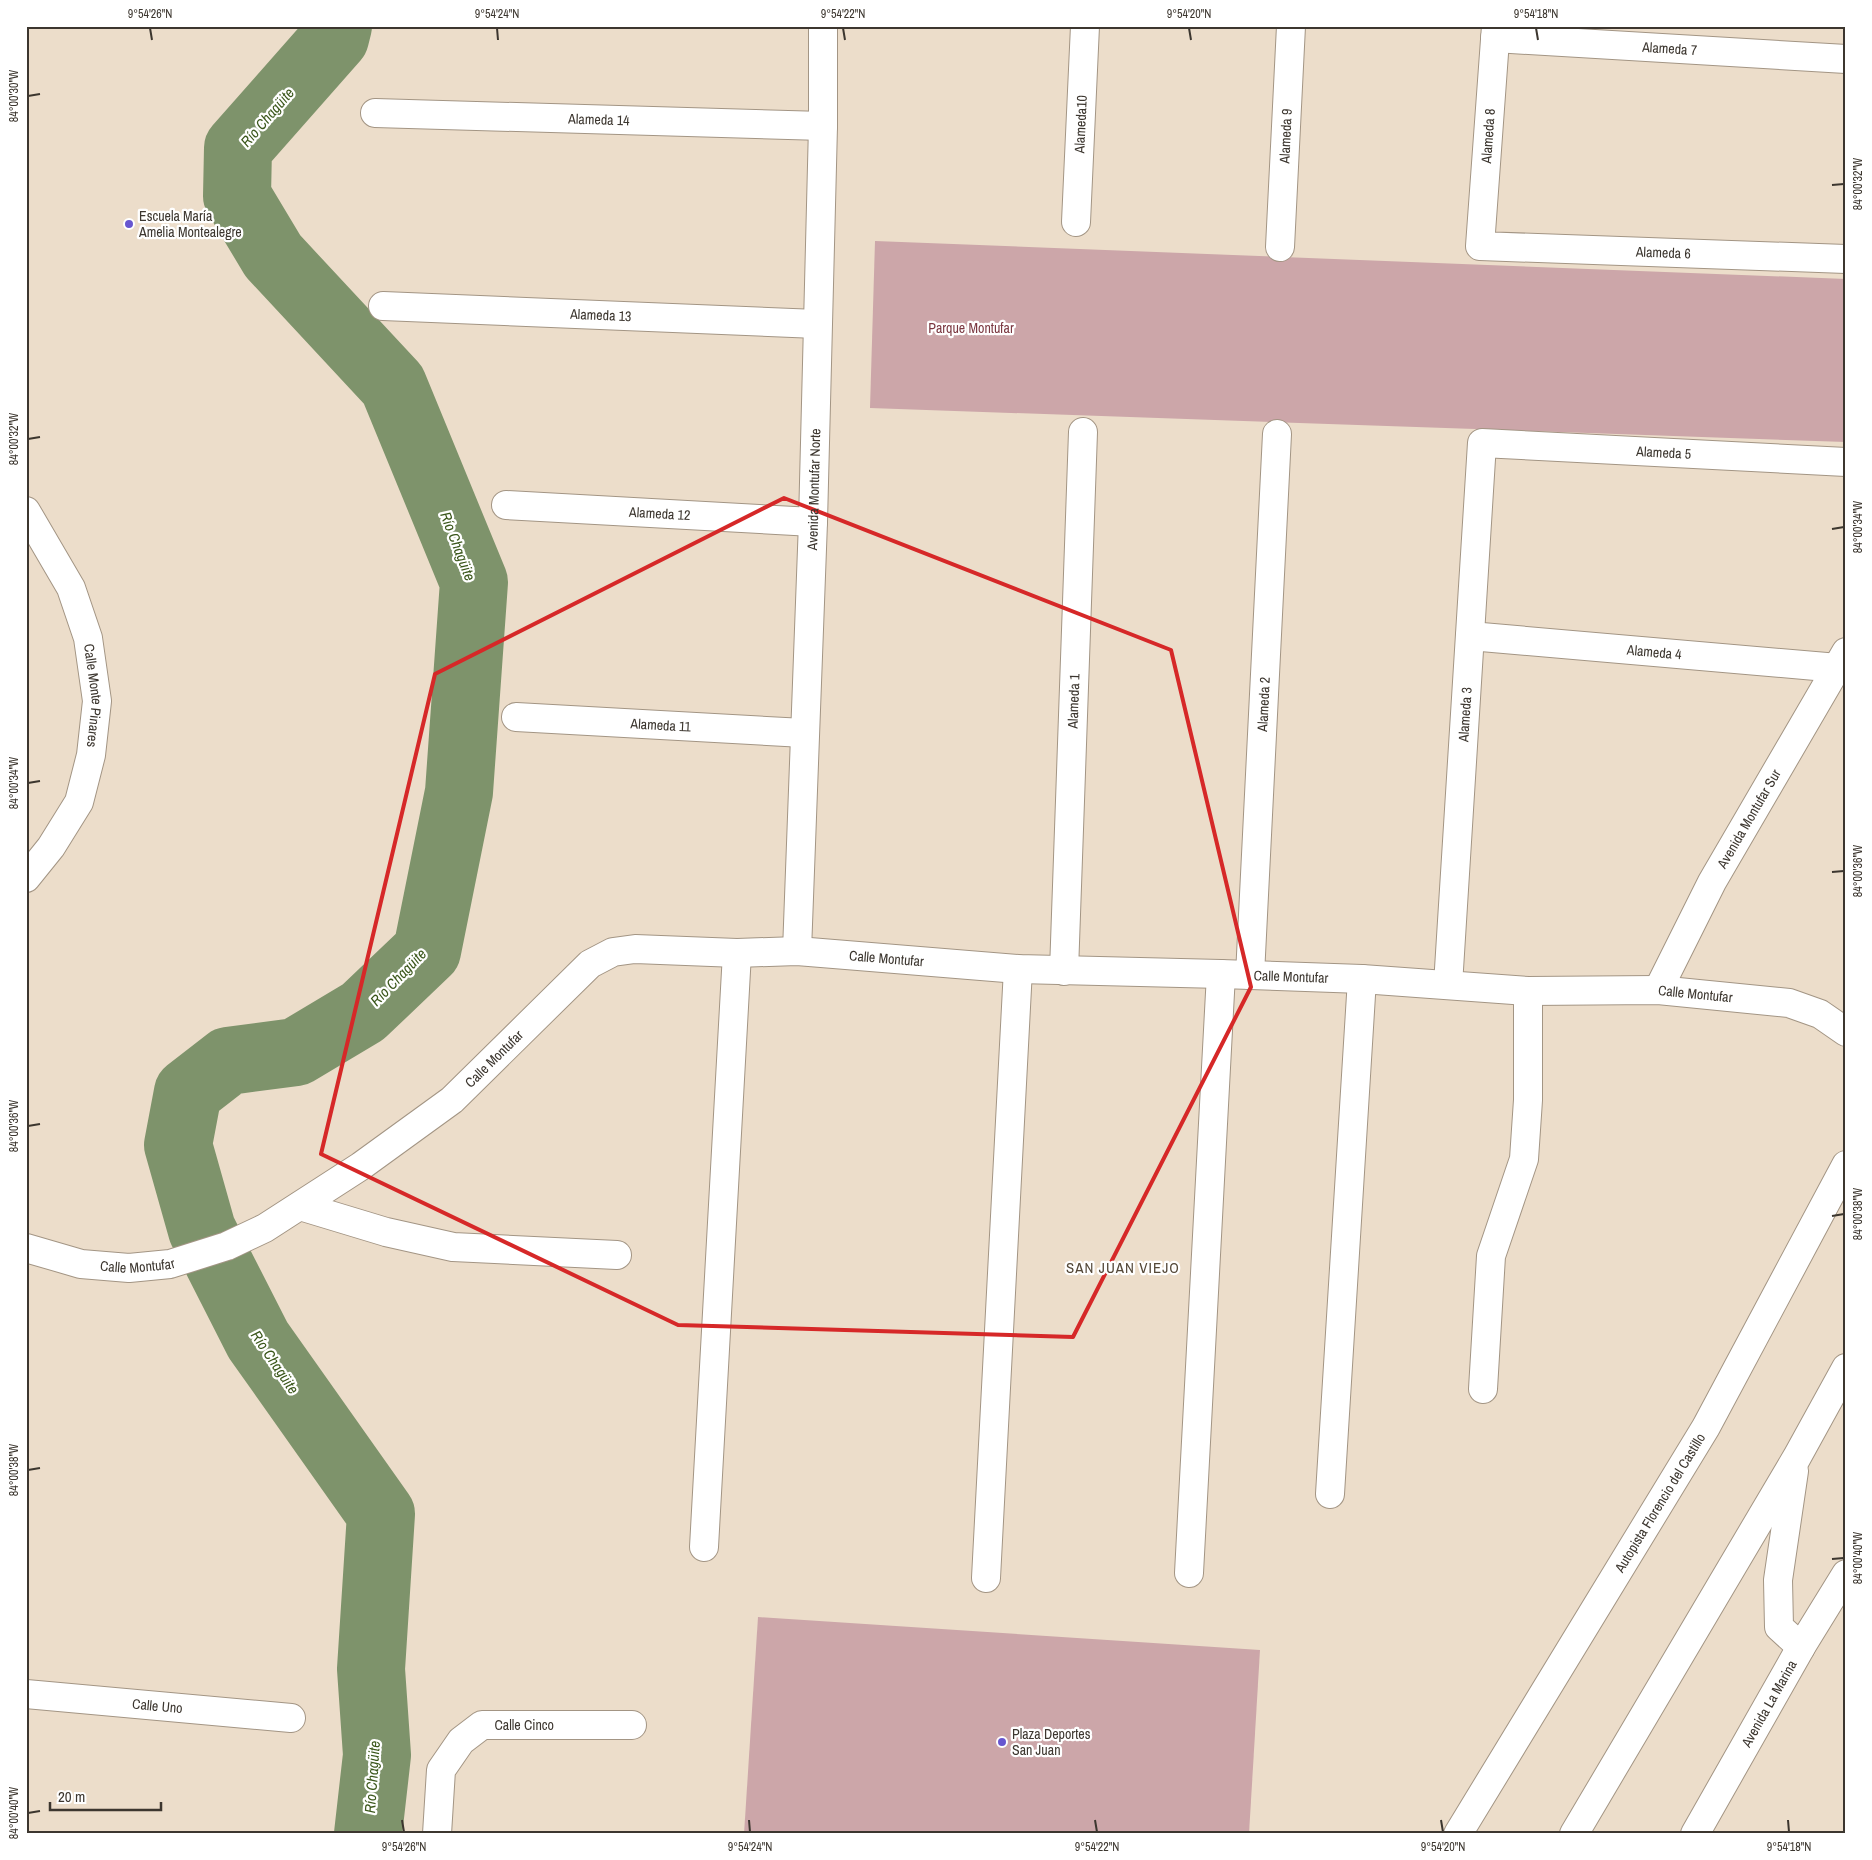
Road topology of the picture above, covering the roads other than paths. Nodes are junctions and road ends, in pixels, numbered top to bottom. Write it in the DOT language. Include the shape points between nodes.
graph roads {
  1 [pos="823,26"];
  2 [pos="1085,26"];
  3 [pos="1291,26"];
  4 [pos="1495,32"];
  5 [pos="1846,58"];
  6 [pos="375,113"];
  7 [pos="823,126"];
  8 [pos="1076,222"];
  9 [pos="1280,246"];
  10 [pos="1480,246"];
  11 [pos="1846,259"];
  12 [pos="383,306"];
  13 [pos="818,324"];
  14 [pos="1083,432"];
  15 [pos="1277,434"];
  16 [pos="1482,443"];
  17 [pos="1846,462"];
  18 [pos="506,505"];
  19 [pos="26,511"];
  20 [pos="814,522"];
  21 [pos="1470,636"];
  22 [pos="1842,660"];
  23 [pos="516,717"];
  24 [pos="804,733"];
  25 [pos="26,878"];
  26 [pos="797,951"];
  27 [pos="737,953"];
  28 [pos="1018,969"];
  29 [pos="1064,970"];
  30 [pos="1221,974"];
  31 [pos="1250,975"];
  32 [pos="1362,979"];
  33 [pos="1448,985"];
  34 [pos="1658,990"];
  35 [pos="1528,991"];
  36 [pos="1846,1032"];
  37 [pos="1846,1164"];
  38 [pos="300,1206"];
  39 [pos="26,1248"];
  40 [pos="617,1255"];
  41 [pos="1846,1368"];
  42 [pos="1483,1389"];
  43 [pos="1796,1457"];
  44 [pos="1330,1494"];
  45 [pos="704,1547"];
  46 [pos="1189,1573"];
  47 [pos="1846,1574"];
  48 [pos="986,1578"];
  49 [pos="1801,1646"];
  50 [pos="26,1694"];
  51 [pos="291,1718"];
  52 [pos="632,1726"];
  53 [pos="437,1834"];
  54 [pos="1458,1834"];
  55 [pos="1574,1834"];
  56 [pos="1695,1834"];
  1 -- 7 [label="main road, Avenida Montufar Norte"];
  2 -- 8 [label="main road, Alameda10"];
  3 -- 9 [label="main road, Alameda 9"];
  4 -- 5 [label="main road, Alameda 7"];
  4 -- 10 [label="main road, Alameda 8"];
  6 -- 7 [label="main road, Alameda 14"];
  7 -- 13 [label="main road, Avenida Montufar Norte"];
  10 -- 11 [label="main road, Alameda 6"];
  12 -- 13 [label="main road, Alameda 13"];
  13 -- 20 [label="main road, Avenida Montufar Norte"];
  14 -- 29 [label="main road, Alameda 1"];
  15 -- 31 [label="main road, Alameda 2"];
  16 -- 17 [label="main road, Alameda 5"];
  16 -- 21 [label="main road, Alameda 3"];
  18 -- 20 [label="main road, Alameda 12"];
  19 -- 25 [label="main road, Calle Monte Pinares" via="71,588 88,638 97,701 91,755 79,802 51,847"];
  20 -- 24 [label="main road, Avenida Montufar Norte"];
  21 -- 22 [label="main road, Alameda 4"];
  21 -- 33 [label="main road, Alameda 3"];
  22 -- 34 [label="main road, Avenida Montufar Sur" via="1712,882"];
  23 -- 24 [label="main road, Alameda 11"];
  24 -- 26 [label="main road, Avenida Montufar Norte"];
  26 -- 27 [label="main road, Calle Montufar"];
  26 -- 28 [label="main road, Calle Montufar"];
  27 -- 38 [label="main road, Calle Montufar" via="635,948 613,952 590,964 452,1100"];
  27 -- 45 [label="main road"];
  28 -- 29 [label="main road, Calle Montufar"];
  28 -- 48 [label="main road"];
  29 -- 30 [label="main road, Calle Montufar"];
  30 -- 31 [label="main road, Calle Montufar"];
  30 -- 46 [label="main road"];
  31 -- 32 [label="main road, Calle Montufar"];
  32 -- 33 [label="main road, Calle Montufar"];
  32 -- 44 [label="main road"];
  33 -- 35 [label="main road, Calle Montufar"];
  34 -- 35 [label="main road, Calle Montufar"];
  34 -- 36 [label="main road, Calle Montufar" via="1789,1003 1820,1014"];
  35 -- 42 [label="main road" via="1528,1100 1524,1159 1492,1256"];
  37 -- 54 [label="main road, Autopista Florencio del Castillo" via="1706,1427"];
  38 -- 39 [label="main road, Calle Montufar" via="266,1228 227,1246 170,1264 129,1268 81,1264"];
  38 -- 40 [label="main road" via="386,1232 453,1247"];
  41 -- 43 [label="main road"];
  43 -- 49 [label="main road" via="1778,1580 1779,1627"];
  43 -- 55 [label="main road"];
  47 -- 49 [label="main road, Avenida La Marina"];
  49 -- 56 [label="main road, Avenida La Marina"];
  50 -- 51 [label="main road, Calle Uno"];
  52 -- 53 [label="main road, Calle Cinco" via="482,1725 461,1741 441,1770"];
}
